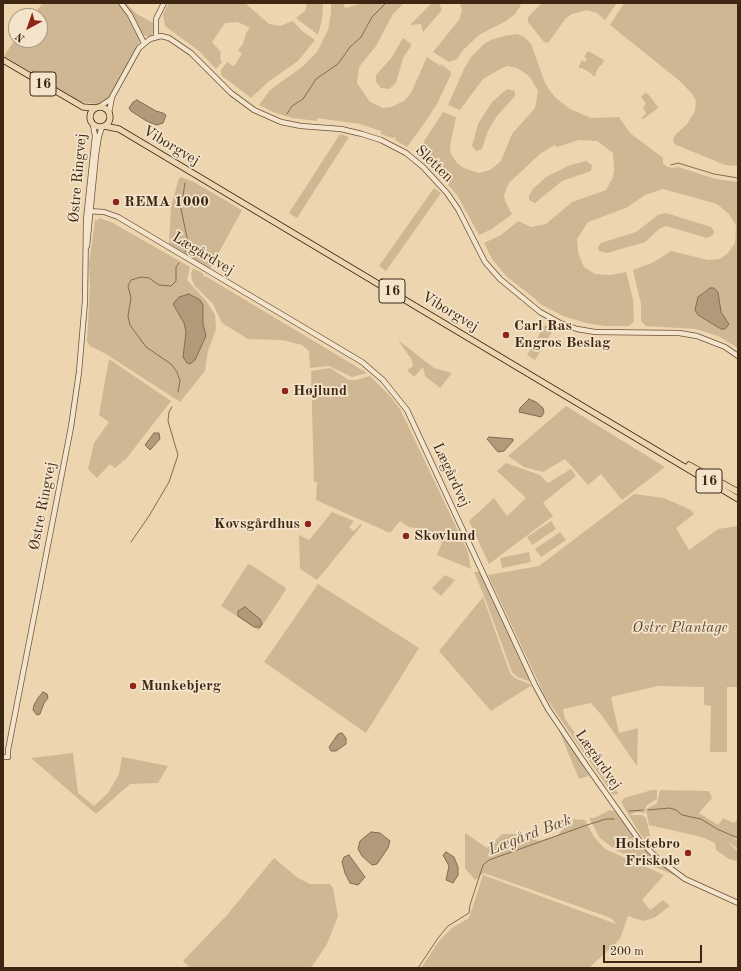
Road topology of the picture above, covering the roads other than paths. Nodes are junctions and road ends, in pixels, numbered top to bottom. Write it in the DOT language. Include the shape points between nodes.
graph roads {
  1 [pos="121,3"];
  2 [pos="164,3"];
  3 [pos="156,37"];
  4 [pos="144,42"];
  5 [pos="3,60"];
  6 [pos="112,97"];
  7 [pos="82,107"];
  8 [pos="98,108"];
  9 [pos="109,115"];
  10 [pos="90,118"];
  11 [pos="93,125"];
  12 [pos="103,127"];
  13 [pos="118,129"];
  14 [pos="89,211"];
  15 [pos="738,356"];
  16 [pos="665,454"];
  17 [pos="709,481"];
  18 [pos="738,492"];
  19 [pos="738,495"];
  20 [pos="738,499"];
  21 [pos="6,757"];
  22 [pos="738,903"];
  1 -- 4 [label="street"];
  2 -- 3 [label="street" via="156,19"];
  3 -- 4 [label="street"];
  3 -- 15 [label="street, Sletten" via="165,37 177,42 231,93 268,117 301,126 341,128 381,140 406,153 447,193 485,262 500,280 547,316 577,329 595,332 679,333 697,336 725,347"];
  4 -- 6 [label="street"];
  5 -- 7 [label="main road, 16"];
  6 -- 8 [label="street"];
  6 -- 9 [label="street"];
  7 -- 8 [label="main road, 16"];
  7 -- 10 [label="main road, 16"];
  8 -- 9 [label="main road, 16" via="105,109"];
  8 -- 10 [label="main road" via="91,112"];
  9 -- 12 [label="main road" via="108,123"];
  9 -- 13 [label="main road, Viborgvej / 16"];
  10 -- 11 [label="main road, 16"];
  11 -- 12 [label="main road, 16"];
  11 -- 14 [label="street, Østre Ringvej" via="95,136"];
  12 -- 13 [label="main road, Viborgvej / 16"];
  12 -- 14 [label="street, Østre Ringvej" via="99,136"];
  13 -- 16 [label="main road, Viborgvej / 16"];
  14 -- 21 [label="street, Østre Ringvej" via="82,345 71,427"];
  14 -- 22 [label="street, Lægårdvej" via="111,214 122,219 362,362 388,384 412,421 522,661 548,709 631,829 650,851 685,879"];
  16 -- 17 [label="main road, Viborgvej / 16"];
  16 -- 18 [label="main road, Viborgvej / 16"];
  17 -- 19 [label="main road" via="724,486"];
  17 -- 20 [label="main road, Viborgvej / 16"];
}
